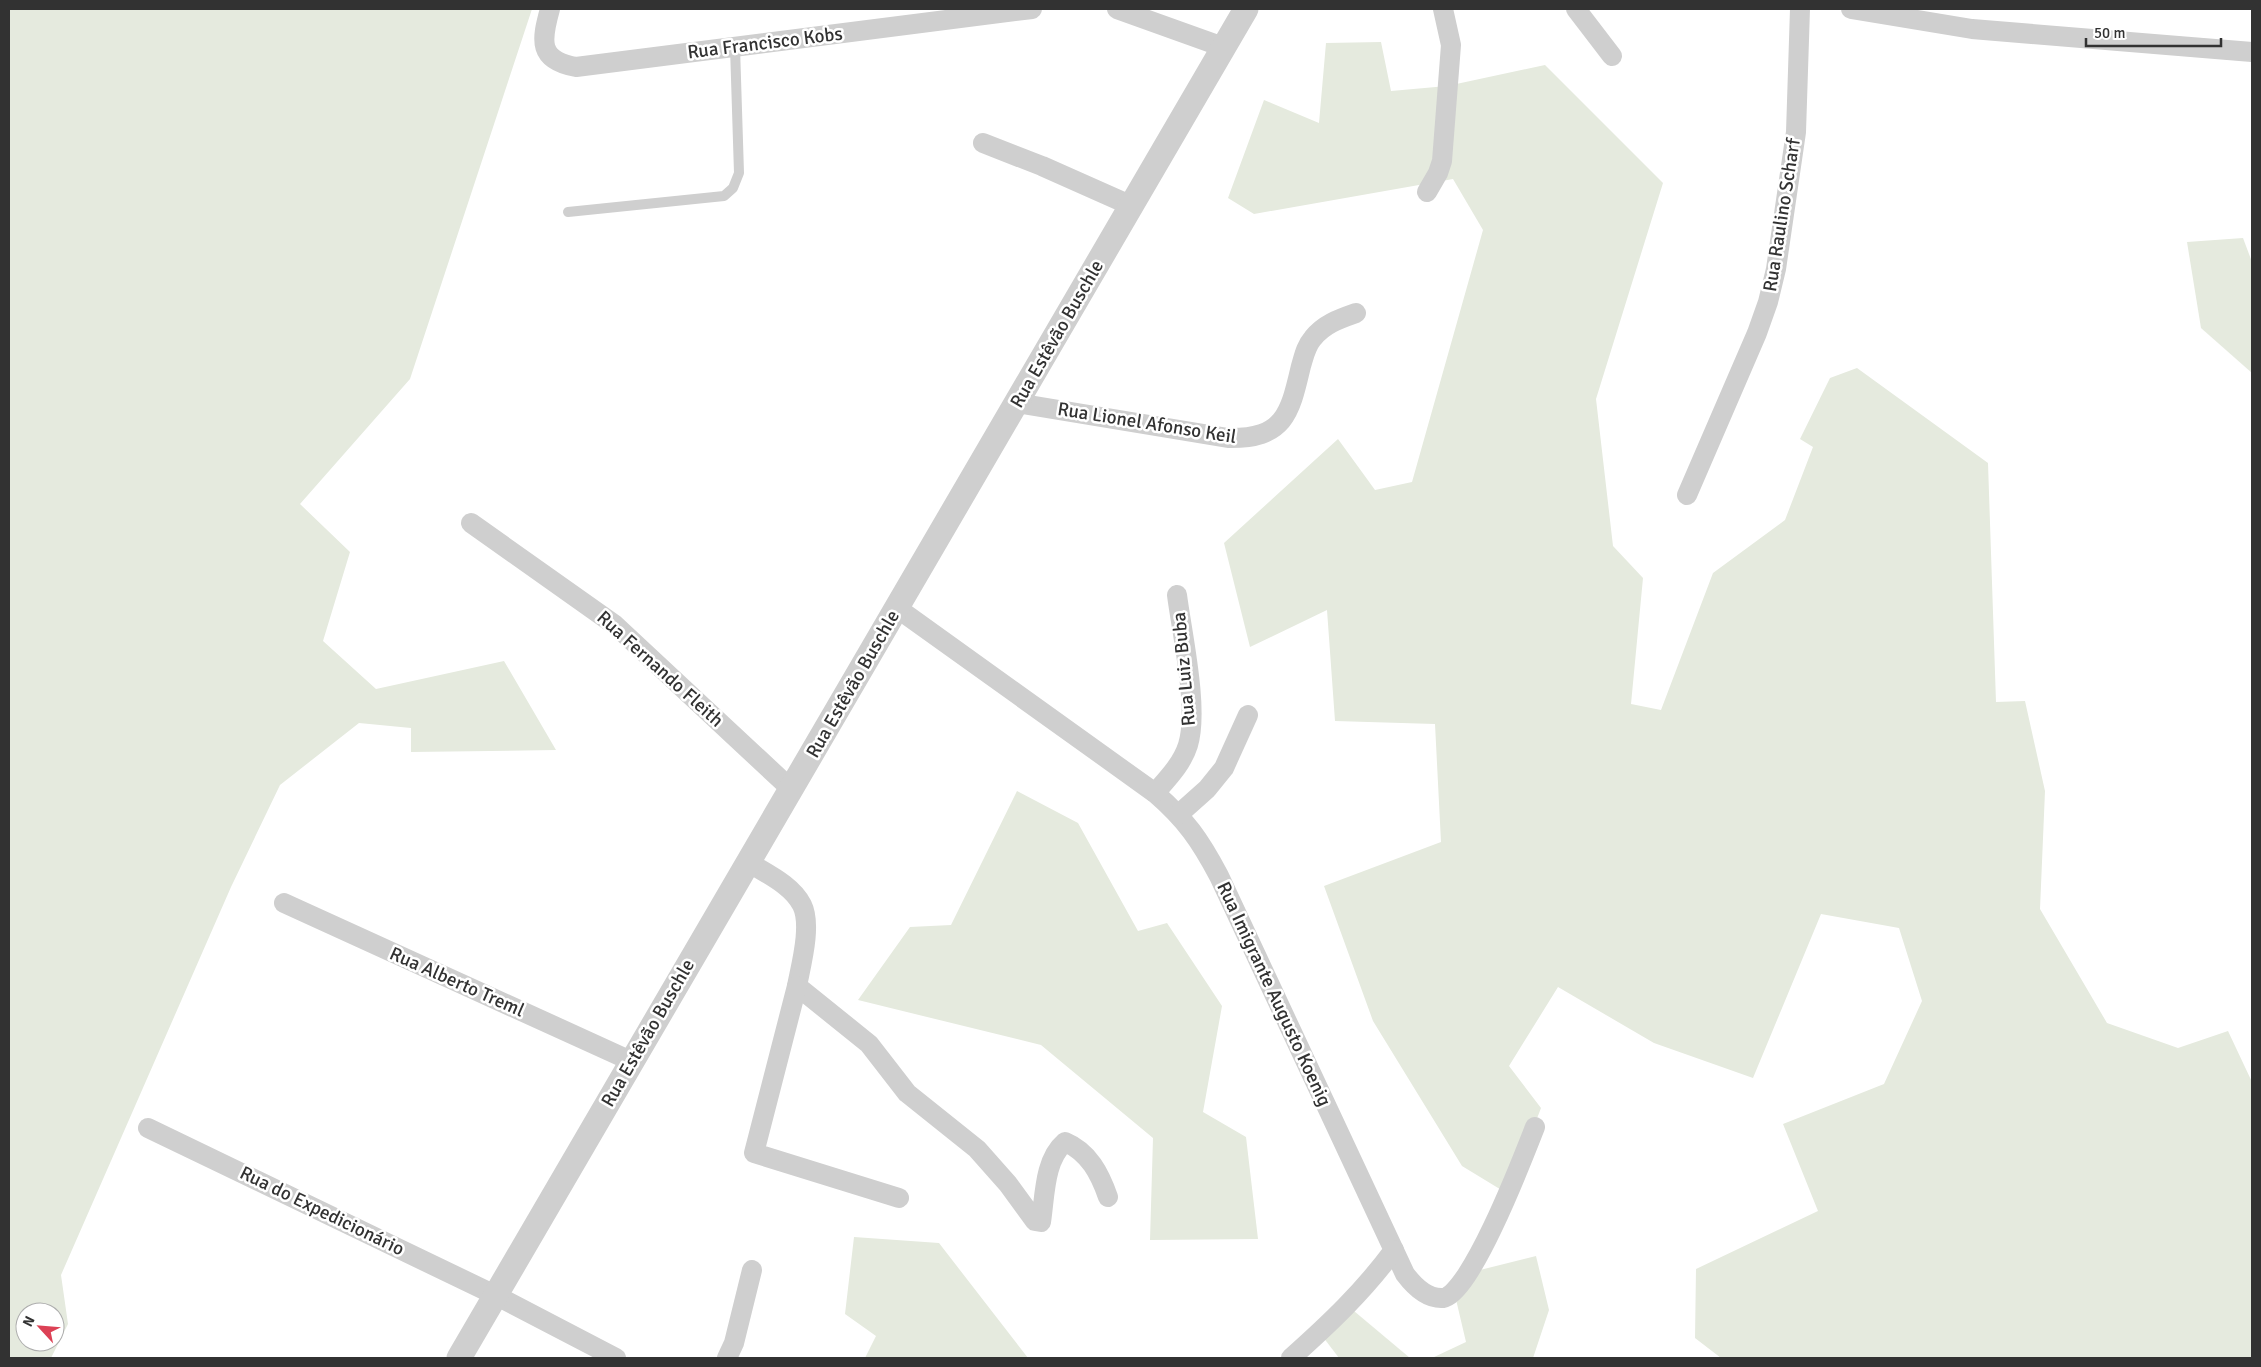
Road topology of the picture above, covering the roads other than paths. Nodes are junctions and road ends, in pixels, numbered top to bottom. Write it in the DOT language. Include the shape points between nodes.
graph roads {
  1 [pos="550,9"];
  2 [pos="1032,9"];
  3 [pos="1117,9"];
  4 [pos="1246,9"];
  5 [pos="1443,9"];
  6 [pos="1576,9"];
  7 [pos="1800,9"];
  8 [pos="1851,9"];
  9 [pos="735,47"];
  10 [pos="1224,47"];
  11 [pos="2252,52"];
  12 [pos="1612,56"];
  13 [pos="983,143"];
  14 [pos="1428,192"];
  15 [pos="1132,206"];
  16 [pos="568,212"];
  17 [pos="1356,313"];
  18 [pos="1017,403"];
  19 [pos="1688,495"];
  20 [pos="471,523"];
  21 [pos="1177,595"];
  22 [pos="898,608"];
  23 [pos="1248,715"];
  24 [pos="791,789"];
  25 [pos="1155,793"];
  26 [pos="1179,814"];
  27 [pos="748,862"];
  28 [pos="284,902"];
  29 [pos="797,986"];
  30 [pos="631,1060"];
  31 [pos="1535,1127"];
  32 [pos="148,1128"];
  33 [pos="1108,1197"];
  34 [pos="899,1198"];
  35 [pos="1394,1250"];
  36 [pos="752,1270"];
  37 [pos="495,1295"];
  38 [pos="459,1358"];
  39 [pos="614,1358"];
  40 [pos="728,1358"];
  41 [pos="1291,1358"];
  1 -- 9 [label="street, Rua Francisco Kobs" via="544,28 544,43 548,55 561,64 576,67"];
  2 -- 9 [label="street, Rua Francisco Kobs"];
  3 -- 10 [label="street"];
  4 -- 10 [label="street, Rua Estêvão Buschle"];
  5 -- 14 [label="street" via="1451,46 1442,162"];
  6 -- 12 [label="street"];
  7 -- 19 [label="street, Rua Raulino Scharf" via="1796,132 1776,269 1757,333"];
  8 -- 11 [label="street" via="2008,33"];
  9 -- 16 [label="lane" via="740,173 734,188 724,196"];
  10 -- 15 [label="street, Rua Estêvão Buschle"];
  13 -- 15 [label="street"];
  15 -- 18 [label="street, Rua Estêvão Buschle"];
  17 -- 18 [label="street, Rua Lionel Afonso Keil" via="1327,324 1312,338 1289,411 1274,428 1252,436 1228,438"];
  18 -- 22 [label="street, Rua Estêvão Buschle"];
  20 -- 24 [label="street, Rua Fernando Fleith" via="615,625"];
  21 -- 25 [label="street, Rua Luiz Buba" via="1191,702 1191,732 1182,758"];
  22 -- 24 [label="street, Rua Estêvão Buschle"];
  22 -- 25 [label="street, Rua Imigrante Augusto Koenig"];
  23 -- 26 [label="street" via="1224,768 1207,789"];
  24 -- 27 [label="street, Rua Estêvão Buschle"];
  25 -- 26 [label="street, Rua Imigrante Augusto Koenig"];
  26 -- 35 [label="street, Rua Imigrante Augusto Koenig" via="1219,876"];
  27 -- 29 [label="street" via="783,884 803,906 805,936"];
  27 -- 30 [label="street, Rua Estêvão Buschle"];
  28 -- 30 [label="street, Rua Alberto Treml"];
  29 -- 33 [label="street" via="869,1044 907,1093 977,1149 1038,1223 1041,1222 1051,1161 1065,1142 1078,1147 1096,1168"];
  29 -- 34 [label="street" via="754,1153"];
  30 -- 37 [label="street, Rua Estêvão Buschle"];
  31 -- 35 [label="street, Rua Imigrante Augusto Koenig" via="1478,1258 1454,1291 1445,1298 1423,1292 1405,1274"];
  32 -- 37 [label="street, Rua do Expedicionário"];
  35 -- 41 [label="street" via="1348,1306"];
  36 -- 40 [label="street"];
  37 -- 38 [label="street, Rua Estêvão Buschle"];
  37 -- 39 [label="street, Rua do Expedicionário"];
}
